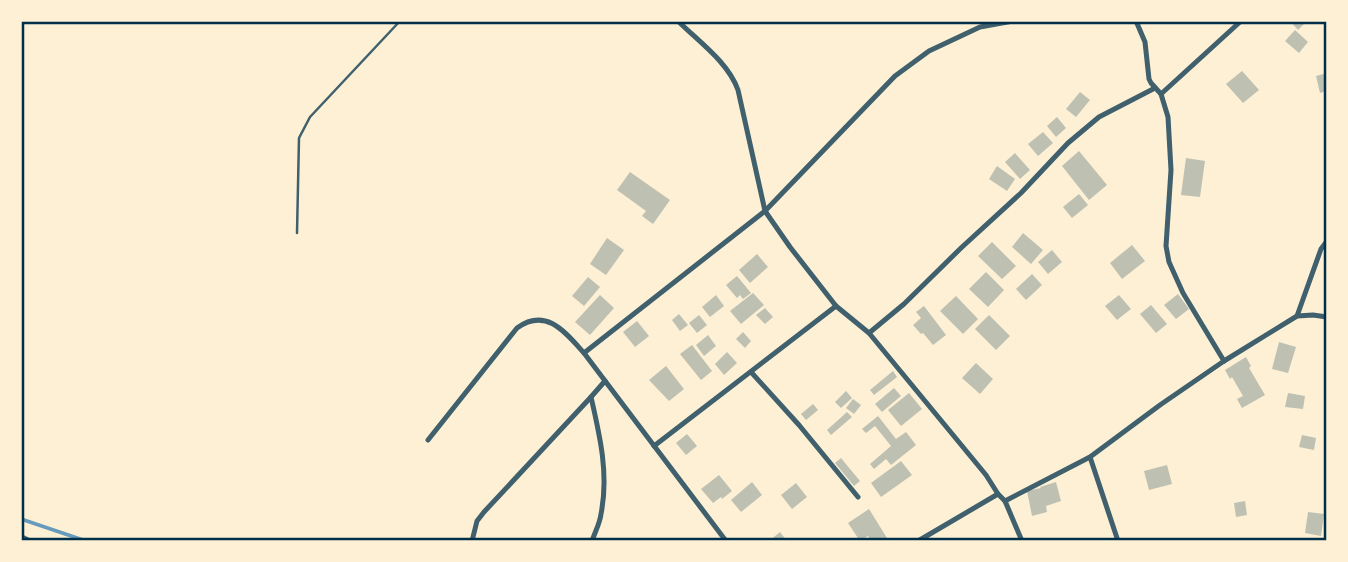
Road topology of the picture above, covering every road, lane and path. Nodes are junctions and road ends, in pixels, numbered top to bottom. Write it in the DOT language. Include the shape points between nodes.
graph roads {
  1 [pos="400,21"];
  2 [pos="678,21"];
  3 [pos="1013,21"];
  4 [pos="1136,21"];
  5 [pos="1241,21"];
  6 [pos="1155,88"];
  7 [pos="1161,94"];
  8 [pos="765,211"];
  9 [pos="297,233"];
  10 [pos="1327,241"];
  11 [pos="836,306"];
  12 [pos="1297,316"];
  13 [pos="1327,317"];
  14 [pos="869,333"];
  15 [pos="583,352"];
  16 [pos="1224,361"];
  17 [pos="751,372"];
  18 [pos="605,381"];
  19 [pos="591,397"];
  20 [pos="428,440"];
  21 [pos="654,446"];
  22 [pos="1090,457"];
  23 [pos="998,494"];
  24 [pos="858,497"];
  25 [pos="1005,501"];
  26 [pos="21,535"];
  27 [pos="33,541"];
  28 [pos="472,541"];
  29 [pos="592,541"];
  30 [pos="726,541"];
  31 [pos="918,541"];
  32 [pos="1022,541"];
  33 [pos="1118,541"];
  1 -- 9 [label="lane" via="303,129"];
  2 -- 8 [label="street" via="734,77"];
  3 -- 8 [label="street" via="980,27 929,51 895,76"];
  4 -- 6 [label="street" via="1146,42 1149,79"];
  5 -- 7 [label="street"];
  6 -- 7 [label="street"];
  6 -- 14 [label="street" via="1099,117 1068,143 1021,193"];
  7 -- 16 [label="street" via="1168,117 1171,170 1169,262"];
  8 -- 11 [label="street"];
  8 -- 15 [label="street"];
  10 -- 12 [label="street"];
  11 -- 14 [label="street"];
  11 -- 17 [label="street"];
  12 -- 13 [label="street"];
  12 -- 16 [label="street"];
  14 -- 23 [label="street"];
  15 -- 18 [label="street"];
  15 -- 20 [label="street" via="547,321 524,323"];
  16 -- 22 [label="street"];
  17 -- 21 [label="street"];
  17 -- 24 [label="street"];
  18 -- 19 [label="street"];
  18 -- 21 [label="street"];
  19 -- 28 [label="street" via="484,512"];
  19 -- 29 [label="street" via="606,479"];
  21 -- 30 [label="street"];
  22 -- 25 [label="street"];
  22 -- 33 [label="street"];
  23 -- 25 [label="street"];
  23 -- 31 [label="street"];
  25 -- 32 [label="street"];
  26 -- 27 [label="lane"];
}
